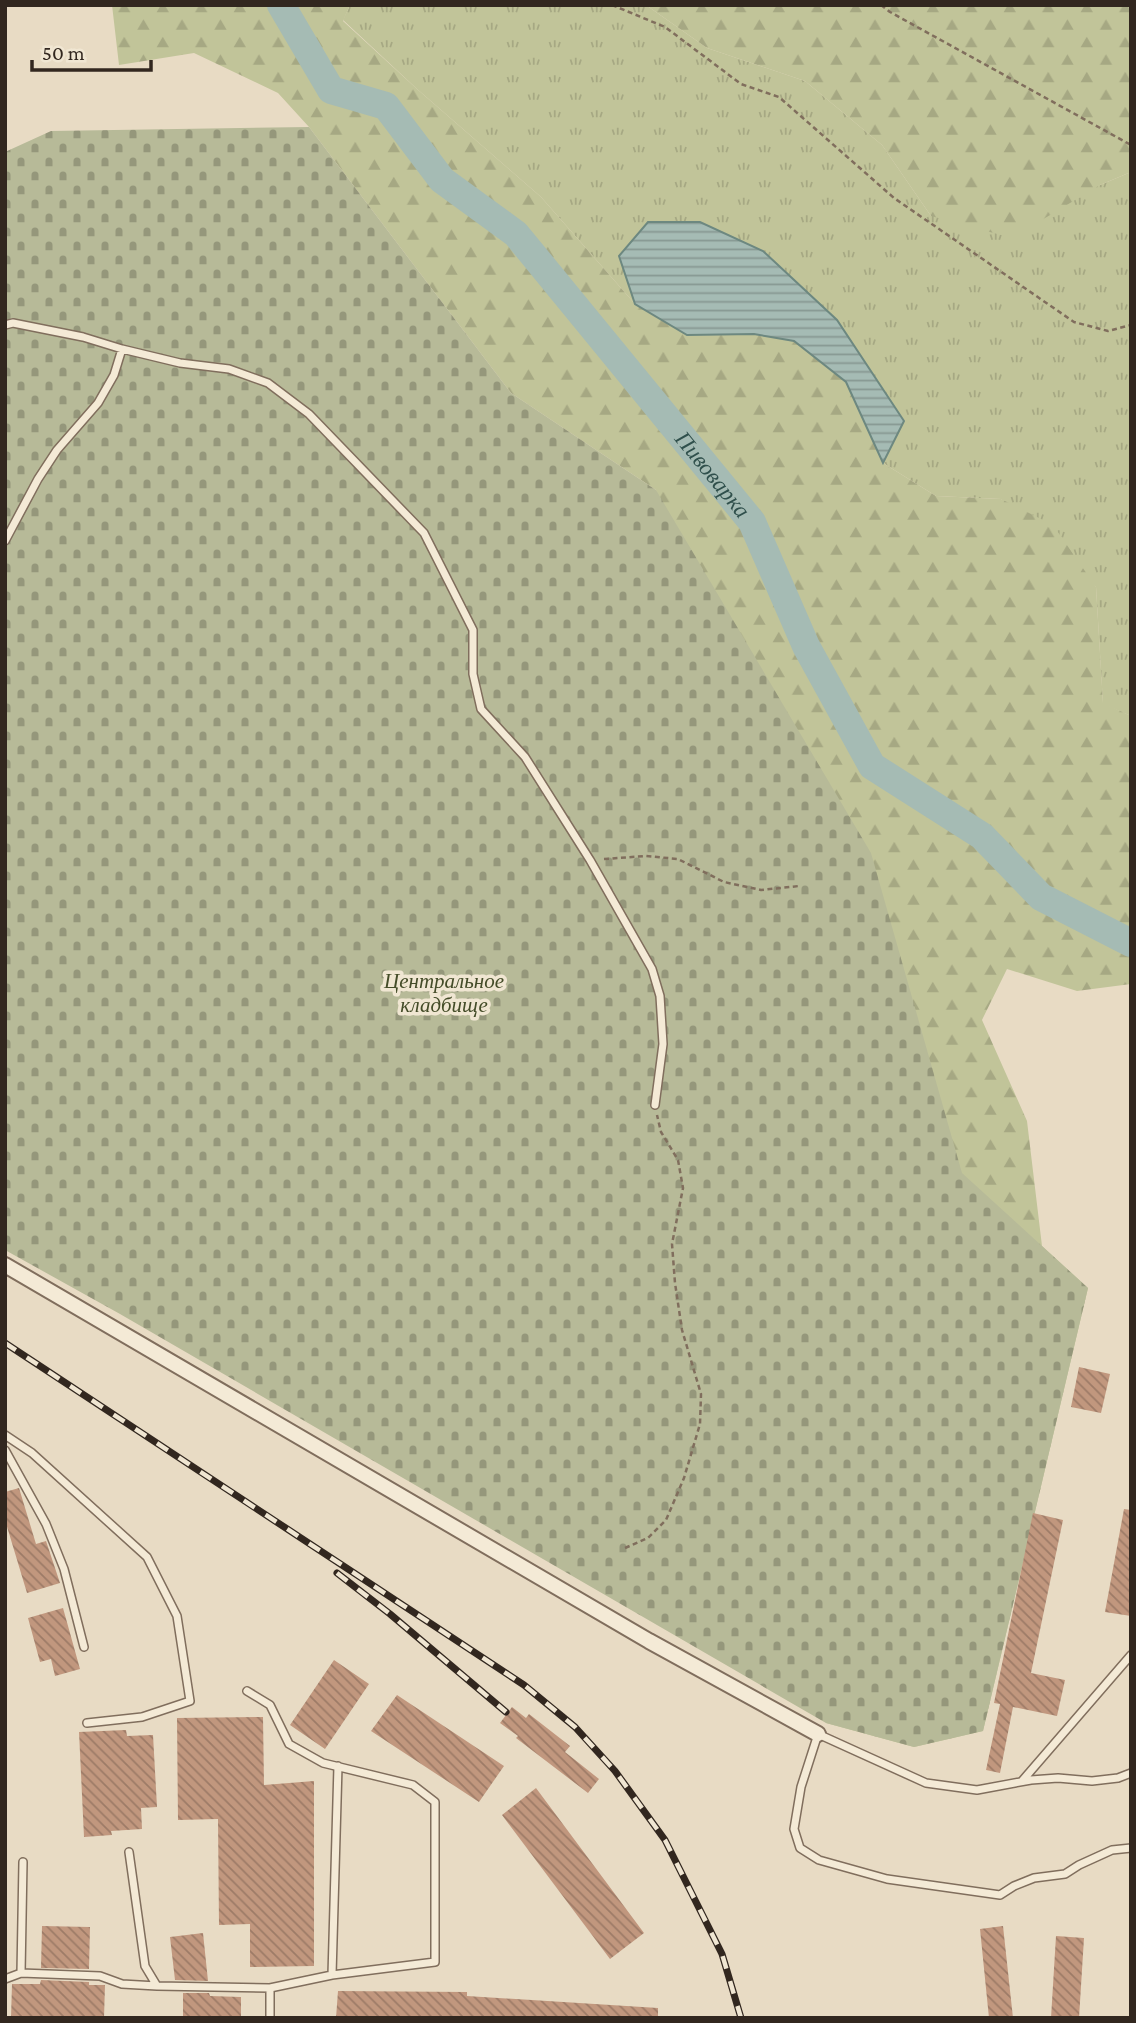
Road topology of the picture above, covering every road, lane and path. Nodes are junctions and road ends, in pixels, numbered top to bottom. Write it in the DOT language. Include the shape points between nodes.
graph roads {
  1 [pos="612,5"];
  2 [pos="881,5"];
  3 [pos="1131,145"];
  4 [pos="5,325"];
  5 [pos="1131,326"];
  6 [pos="122,349"];
  7 [pos="5,541"];
  8 [pos="590,860"];
  9 [pos="799,886"];
  10 [pos="655,1105"];
  11 [pos="5,1265"];
  12 [pos="5,1435"];
  13 [pos="5,1450"];
  14 [pos="625,1548"];
  15 [pos="84,1647"];
  16 [pos="1131,1655"];
  17 [pos="247,1690"];
  18 [pos="88,1723"];
  19 [pos="818,1734"];
  20 [pos="338,1766"];
  21 [pos="1131,1773"];
  22 [pos="1021,1781"];
  23 [pos="1131,1848"];
  24 [pos="129,1852"];
  25 [pos="23,1862"];
  26 [pos="21,1973"];
  27 [pos="332,1975"];
  28 [pos="5,1979"];
  29 [pos="157,1986"];
  30 [pos="270,1988"];
  31 [pos="271,2018"];
  1 -- 5 [label="path" via="665,27 741,84 779,97 894,198 1074,322 1108,331"];
  2 -- 3 [label="path"];
  4 -- 6 [label="lane" via="83,337"];
  6 -- 7 [label="lane" via="98,403 57,450"];
  6 -- 8 [label="lane" via="229,369 268,383 309,414 424,533 473,630 473,674 481,709 524,757"];
  8 -- 9 [label="path" via="678,859 724,882 761,890"];
  8 -- 10 [label="lane" via="652,969 660,996 663,1044"];
  10 -- 14 [label="path" via="662,1132 678,1160 683,1188 672,1244 682,1330 701,1394 700,1414 684,1478 667,1520 648,1538"];
  11 -- 19 [label="street" via="649,1642"];
  12 -- 18 [label="lane" via="32,1453 146,1557 177,1616 190,1701 142,1717"];
  13 -- 15 [label="lane" via="46,1524 64,1569"];
  16 -- 22 [label="lane"];
  17 -- 20 [label="lane" via="270,1705 289,1744"];
  19 -- 22 [label="lane" via="926,1783 977,1790"];
  19 -- 23 [label="lane" via="801,1787 794,1829 800,1848 819,1860 887,1879 1000,1895 1034,1878 1065,1874 1112,1850"];
  20 -- 27 [label="lane"];
  20 -- 27 [label="lane" via="413,1784 436,1802 435,1962"];
  21 -- 22 [label="lane" via="1092,1781"];
  24 -- 29 [label="lane" via="145,1966"];
  25 -- 26 [label="lane"];
  26 -- 28 [label="lane"];
  26 -- 29 [label="lane" via="100,1976 122,1984"];
  27 -- 30 [label="lane"];
  29 -- 30 [label="lane"];
  30 -- 31 [label="lane"];
}
